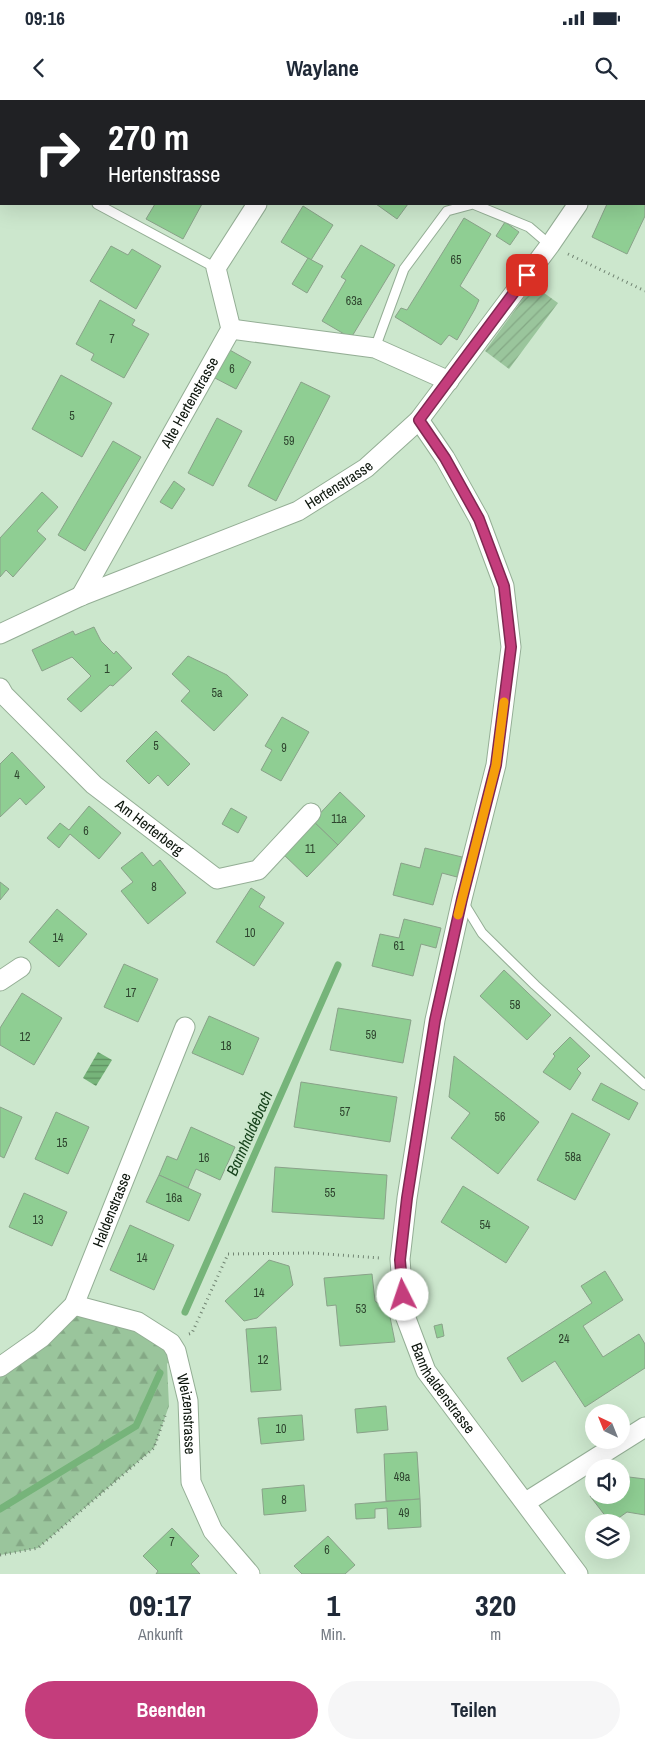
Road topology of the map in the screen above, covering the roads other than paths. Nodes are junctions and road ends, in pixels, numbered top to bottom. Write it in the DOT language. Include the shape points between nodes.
graph roads {
  1 [pos="99,205"];
  2 [pos="257,205"];
  3 [pos="470,205"];
  4 [pos="476,205"];
  5 [pos="577,205"];
  6 [pos="550,245"];
  7 [pos="216,268"];
  8 [pos="230,329"];
  9 [pos="375,348"];
  10 [pos="449,381"];
  11 [pos="419,420"];
  12 [pos="81,596"];
  13 [pos="0,634"];
  14 [pos="0,688"];
  15 [pos="311,813"];
  16 [pos="462,899"];
  17 [pos="21,967"];
  18 [pos="0,981"];
  19 [pos="185,1027"];
  20 [pos="645,1085"];
  21 [pos="74,1305"];
  22 [pos="0,1367"];
  23 [pos="645,1427"];
  24 [pos="526,1502"];
  25 [pos="250,1574"];
  26 [pos="578,1574"];
  1 -- 7 [label="lane"];
  2 -- 7 [label="street"];
  3 -- 9 [label="lane" via="447,210 404,270"];
  4 -- 6 [label="lane" via="529,227"];
  5 -- 6 [label="street, Hertenstrasse"];
  6 -- 10 [label="street, Hertenstrasse"];
  7 -- 8 [label="street"];
  8 -- 9 [label="street"];
  8 -- 12 [label="street, Alte Hertenstrasse"];
  9 -- 10 [label="street"];
  10 -- 11 [label="street, Hertenstrasse"];
  11 -- 12 [label="street, Hertenstrasse" via="366,468 298,511"];
  11 -- 16 [label="street, Bannhaldenstrasse" via="445,458 479,519 504,586 511,647 496,765"];
  12 -- 13 [label="street, Hertenstrasse"];
  14 -- 15 [label="street, Am Herterberg" via="94,784 217,879 258,870"];
  16 -- 20 [label="lane" via="482,933"];
  16 -- 24 [label="street, Bannhaldenstrasse" via="435,1020 407,1198 400,1260 404,1313 426,1371"];
  17 -- 18 [label="street"];
  19 -- 21 [label="street, Haldenstrasse"];
  21 -- 22 [label="street, Haldenstrasse" via="40,1338"];
  21 -- 25 [label="street, Weizenstrasse" via="138,1322 171,1343 176,1351 188,1401 191,1482 213,1531"];
  23 -- 24 [label="street"];
  24 -- 26 [label="street, Bannhaldenstrasse"];
}
